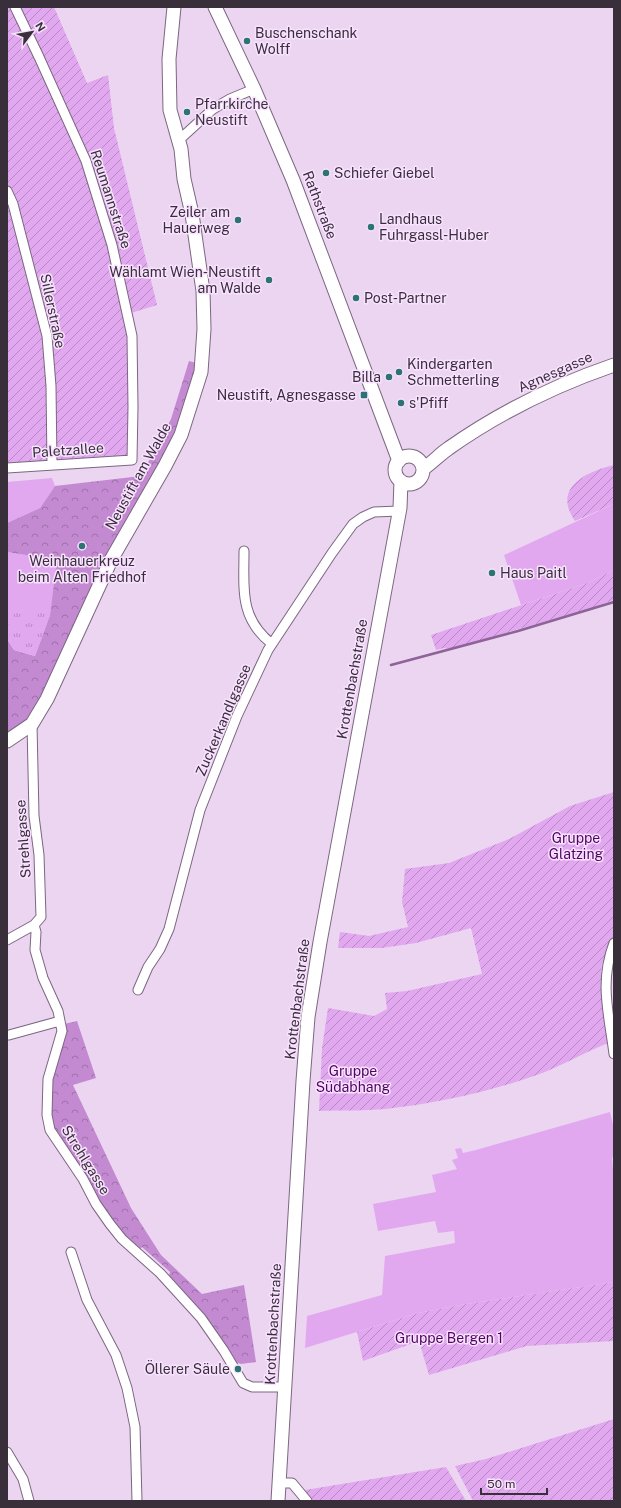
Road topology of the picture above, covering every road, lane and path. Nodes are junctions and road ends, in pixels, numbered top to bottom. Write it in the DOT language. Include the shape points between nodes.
graph roads {
  1 [pos="15,7"];
  2 [pos="174,7"];
  3 [pos="215,7"];
  4 [pos="254,89"];
  5 [pos="179,140"];
  6 [pos="7,191"];
  7 [pos="614,365"];
  8 [pos="132,460"];
  9 [pos="412,461"];
  10 [pos="52,465"];
  11 [pos="7,468"];
  12 [pos="406,483"];
  13 [pos="399,510"];
  14 [pos="244,551"];
  15 [pos="272,644"];
  16 [pos="32,724"];
  17 [pos="7,740"];
  18 [pos="34,925"];
  19 [pos="7,940"];
  20 [pos="614,943"];
  21 [pos="138,990"];
  22 [pos="60,1020"];
  23 [pos="9,1035"];
  24 [pos="614,1054"];
  25 [pos="71,1252"];
  26 [pos="285,1387"];
  27 [pos="7,1452"];
  28 [pos="279,1482"];
  29 [pos="29,1501"];
  30 [pos="137,1501"];
  31 [pos="278,1501"];
  32 [pos="307,1501"];
  1 -- 8 [label="street, Reumannstraße" via="86,161 112,245 132,336"];
  2 -- 5 [label="main road, Neustift am Walde" via="169,59 170,104 171,117"];
  3 -- 4 [label="main road, Rathstraße"];
  4 -- 5 [label="street" via="213,109"];
  4 -- 9 [label="main road, Rathstraße" via="293,180 388,434"];
  5 -- 16 [label="main road, Neustift am Walde" via="202,291 204,329 201,372 181,435 111,560"];
  6 -- 10 [label="street, Sillerstraße" via="13,204 47,336 51,386"];
  7 -- 9 [label="main road, Agnesgasse" via="535,396 448,449"];
  8 -- 10 [label="street, Paletzallee"];
  9 -- 12 [label="main road" via="420,479"];
  9 -- 12 [label="main road, Rathstraße" via="396,472"];
  10 -- 11 [label="street, Paletzallee"];
  12 -- 13 [label="main road, Krottenbachstraße"];
  13 -- 15 [label="street, Zuckerkandlgasse" via="374,512 353,524"];
  13 -- 26 [label="main road, Krottenbachstraße" via="308,1017"];
  14 -- 15 [label="street" via="244,595 248,615 261,635"];
  15 -- 21 [label="street, Zuckerkandlgasse" via="237,716 200,810 169,929"];
  16 -- 17 [label="main road, Neustift am Walde"];
  16 -- 18 [label="street, Strehlgasse" via="34,816 39,855 41,913 39,921"];
  18 -- 19 [label="street"];
  18 -- 22 [label="street, Strehlgasse" via="35,950"];
  20 -- 24 [label="street" via="607,965 605,987"];
  22 -- 23 [label="street"];
  22 -- 26 [label="street, Strehlgasse" via="62,1031 46,1094 50,1130 83,1179 96,1204 122,1240 160,1273 201,1318 243,1383 252,1386"];
  25 -- 30 [label="street" via="88,1300 116,1355 127,1388 135,1426"];
  26 -- 28 [label="main road, Krottenbachstraße"];
  27 -- 29 [label="street" via="23,1479"];
  28 -- 31 [label="main road, Krottenbachstraße"];
  28 -- 32 [label="street" via="292,1483"];
}
